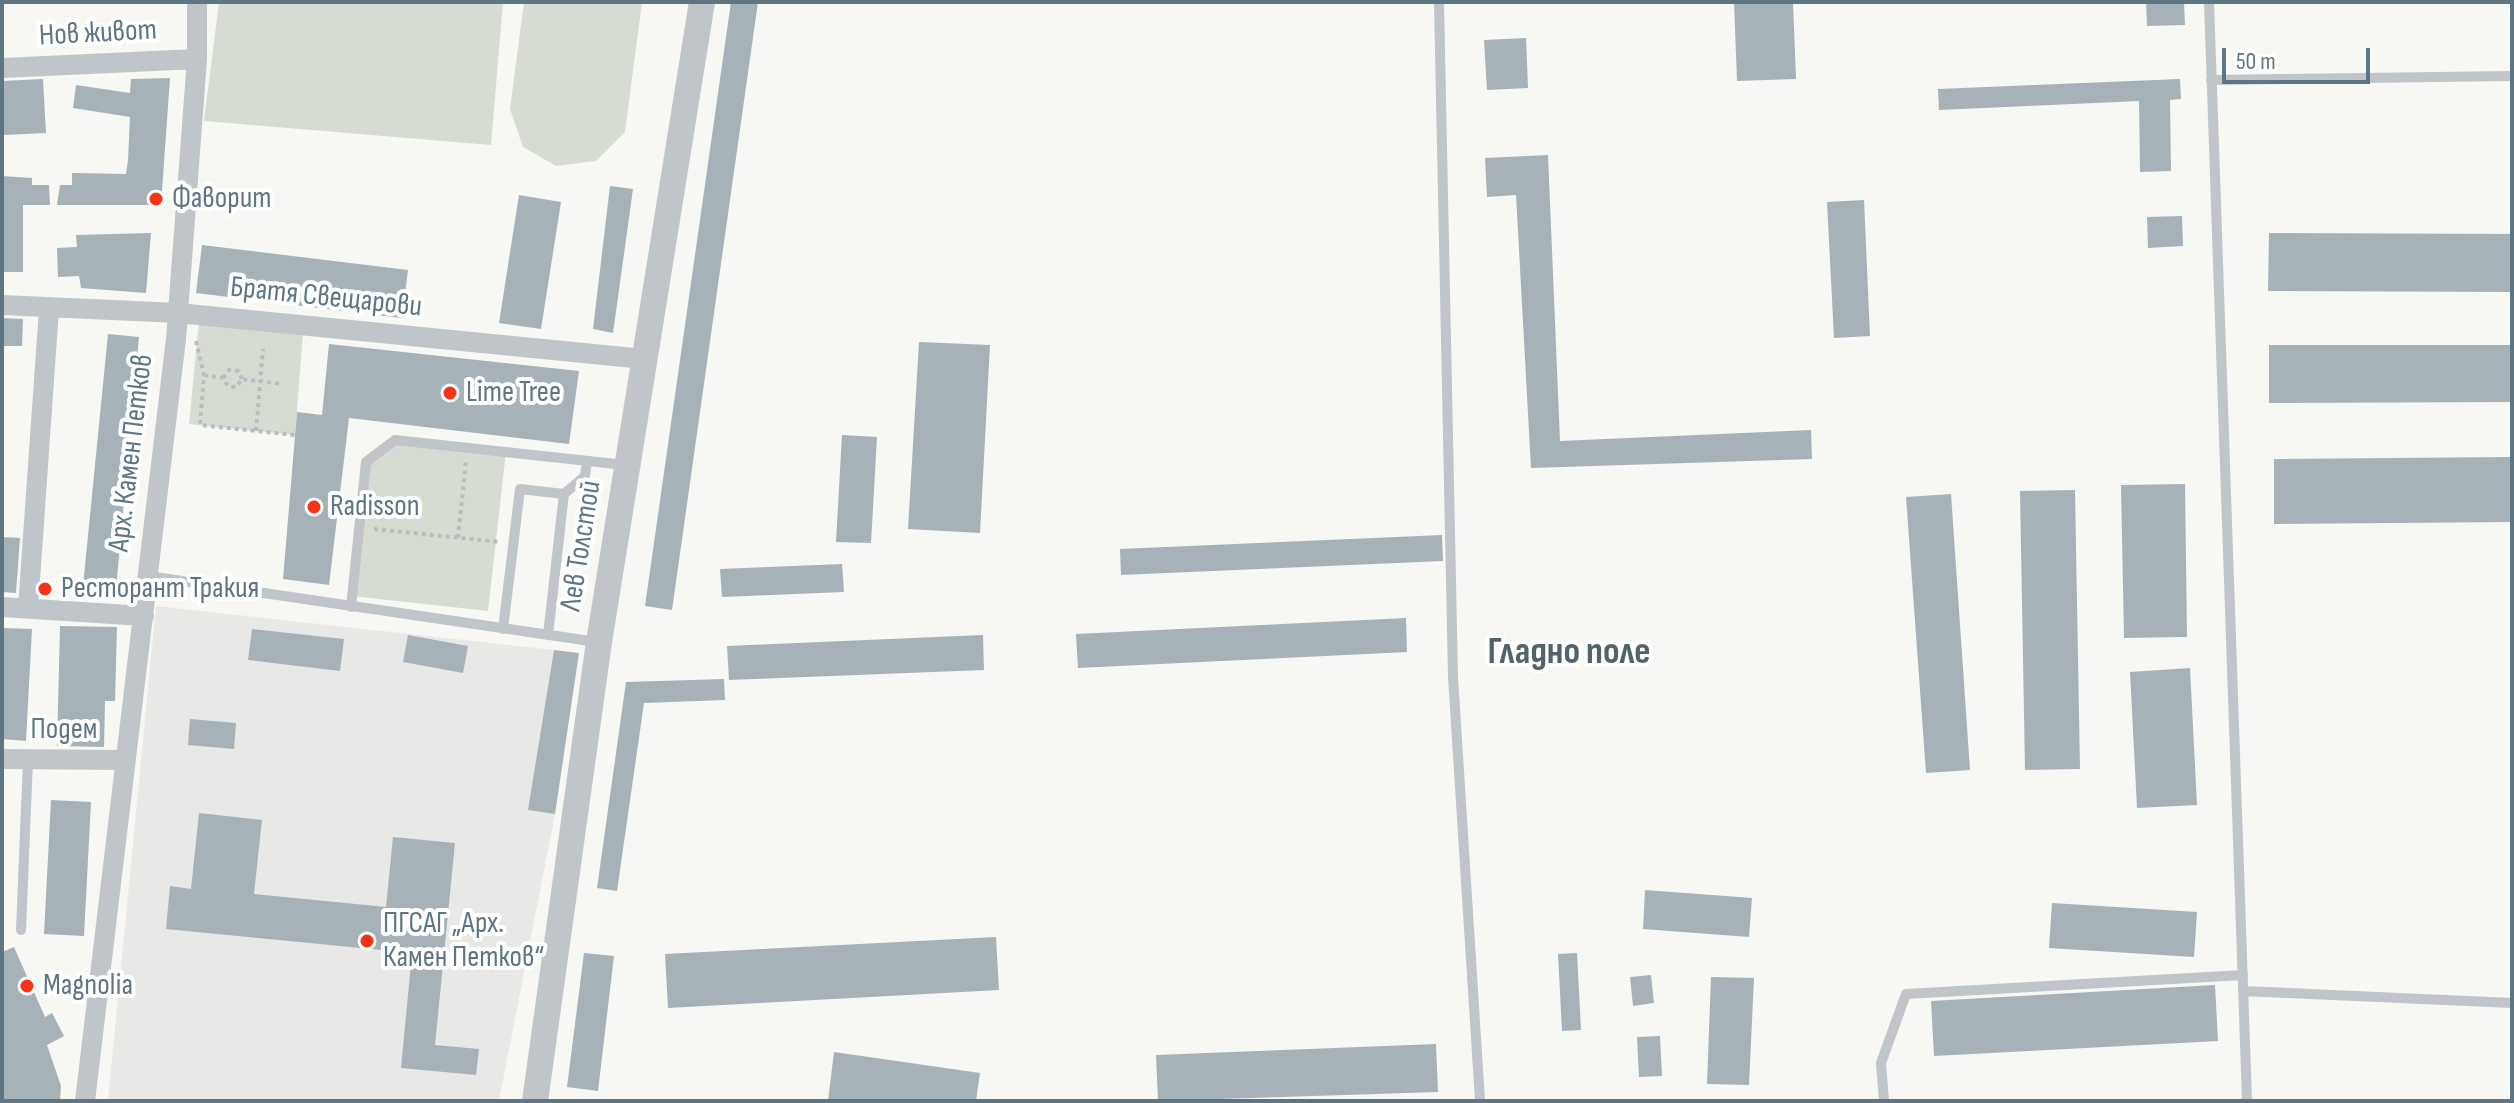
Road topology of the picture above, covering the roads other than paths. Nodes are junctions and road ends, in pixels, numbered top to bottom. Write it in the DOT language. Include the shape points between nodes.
graph roads {
  1 [pos="197,2"];
  2 [pos="702,2"];
  3 [pos="1439,2"];
  4 [pos="2209,2"];
  5 [pos="197,59"];
  6 [pos="2,68"];
  7 [pos="2512,76"];
  8 [pos="2211,80"];
  9 [pos="2,305"];
  10 [pos="49,309"];
  11 [pos="178,313"];
  12 [pos="644,359"];
  13 [pos="587,461"];
  14 [pos="627,465"];
  15 [pos="564,494"];
  16 [pos="148,576"];
  17 [pos="2,607"];
  18 [pos="351,607"];
  19 [pos="28,608"];
  20 [pos="144,616"];
  21 [pos="503,629"];
  22 [pos="548,635"];
  23 [pos="599,642"];
  24 [pos="2,759"];
  25 [pos="28,760"];
  26 [pos="125,760"];
  27 [pos="21,930"];
  28 [pos="2243,975"];
  29 [pos="2243,991"];
  30 [pos="2512,1003"];
  31 [pos="85,1101"];
  32 [pos="535,1101"];
  33 [pos="1480,1101"];
  34 [pos="1884,1101"];
  35 [pos="2247,1101"];
  1 -- 5 [label="street, Арх. Камен Петков"];
  2 -- 12 [label="street, Лев Толстой"];
  3 -- 33 [label="lane" via="1453,677"];
  4 -- 8 [label="lane"];
  5 -- 6 [label="street, Нов живот"];
  5 -- 11 [label="street, Арх. Камен Петков"];
  7 -- 8 [label="lane"];
  8 -- 28 [label="lane"];
  9 -- 10 [label="street, Братя Свещарови"];
  10 -- 11 [label="street, Братя Свещарови"];
  10 -- 19 [label="street"];
  11 -- 12 [label="street, Братя Свещарови"];
  11 -- 16 [label="street, Арх. Камен Петков"];
  12 -- 14 [label="street, Лев Толстой"];
  13 -- 14 [label="lane"];
  13 -- 15 [label="lane" via="585,476"];
  13 -- 18 [label="lane" via="395,440 366,462"];
  14 -- 23 [label="street, Лев Толстой"];
  15 -- 21 [label="lane" via="520,489"];
  15 -- 22 [label="lane"];
  16 -- 18 [label="lane"];
  16 -- 20 [label="street, Арх. Камен Петков"];
  17 -- 19 [label="street"];
  18 -- 21 [label="lane"];
  19 -- 20 [label="street"];
  20 -- 26 [label="street, Арх. Камен Петков"];
  21 -- 22 [label="lane"];
  22 -- 23 [label="lane"];
  23 -- 32 [label="street, Лев Толстой"];
  24 -- 25 [label="street, Подем"];
  25 -- 26 [label="street, Подем"];
  25 -- 27 [label="lane"];
  26 -- 31 [label="street, Арх. Камен Петков"];
  28 -- 29 [label="lane"];
  28 -- 34 [label="lane" via="1906,994 1881,1063"];
  29 -- 30 [label="lane"];
  29 -- 35 [label="lane"];
}
